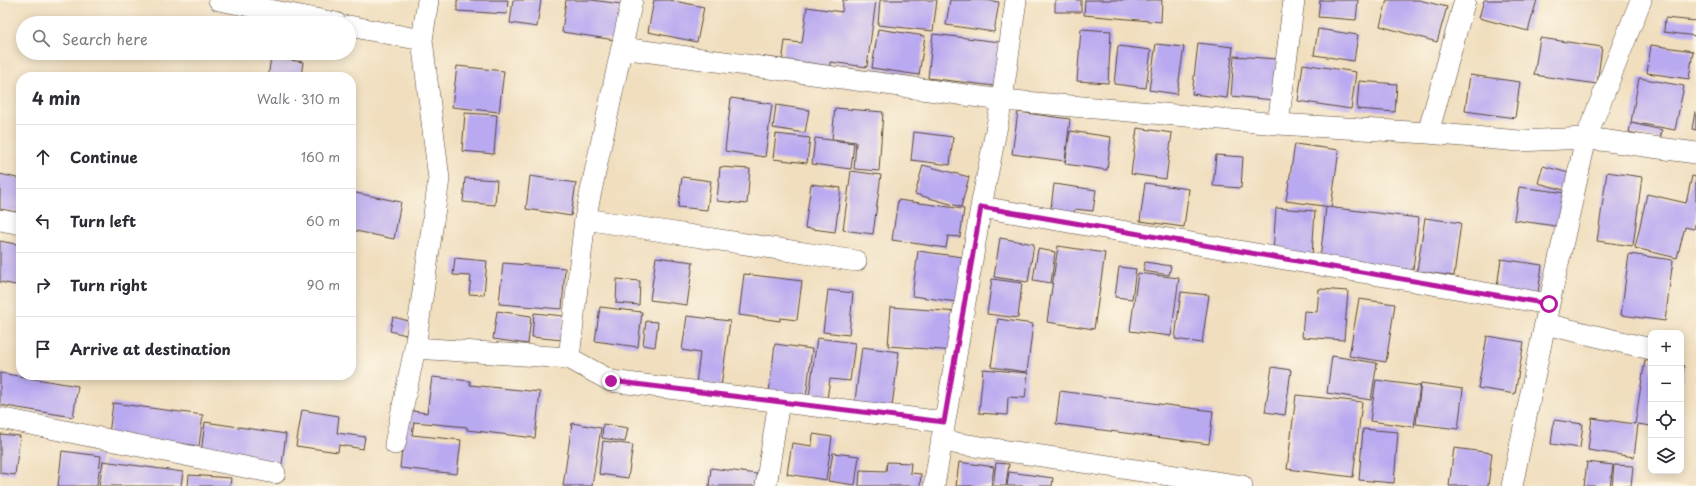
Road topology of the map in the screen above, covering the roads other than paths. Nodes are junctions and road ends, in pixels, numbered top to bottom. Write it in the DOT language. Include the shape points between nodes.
graph roads {
  1 [pos="219,0"];
  2 [pos="428,0"];
  3 [pos="632,0"];
  4 [pos="1016,0"];
  5 [pos="1294,0"];
  6 [pos="1465,0"];
  7 [pos="1640,0"];
  8 [pos="300,16"];
  9 [pos="356,27"];
  10 [pos="422,40"];
  11 [pos="622,48"];
  12 [pos="1002,100"];
  13 [pos="1278,124"];
  14 [pos="1428,133"];
  15 [pos="1586,138"];
  16 [pos="1696,153"];
  17 [pos="981,207"];
  18 [pos="585,219"];
  19 [pos="0,220"];
  20 [pos="16,223"];
  21 [pos="856,260"];
  22 [pos="1547,314"];
  23 [pos="415,348"];
  24 [pos="1648,348"];
  25 [pos="569,358"];
  26 [pos="779,401"];
  27 [pos="0,418"];
  28 [pos="942,431"];
  29 [pos="395,444"];
  30 [pos="275,473"];
  31 [pos="766,486"];
  32 [pos="934,486"];
  33 [pos="1242,486"];
  34 [pos="1512,486"];
  1 -- 8 [label="street"];
  2 -- 10 [label="street"];
  3 -- 11 [label="street"];
  4 -- 12 [label="street"];
  5 -- 13 [label="street"];
  6 -- 14 [label="street"];
  7 -- 15 [label="street"];
  9 -- 10 [label="street"];
  10 -- 23 [label="street" via="439,180"];
  11 -- 12 [label="street"];
  11 -- 18 [label="street"];
  12 -- 13 [label="street"];
  12 -- 17 [label="street"];
  13 -- 14 [label="street"];
  14 -- 15 [label="street" via="1519,141"];
  15 -- 16 [label="street"];
  15 -- 22 [label="street"];
  17 -- 22 [label="street"];
  17 -- 28 [label="street"];
  18 -- 21 [label="street"];
  18 -- 25 [label="street"];
  19 -- 20 [label="street"];
  22 -- 24 [label="street"];
  22 -- 34 [label="street"];
  23 -- 25 [label="street"];
  23 -- 29 [label="street"];
  25 -- 26 [label="street" via="611,381"];
  26 -- 28 [label="street"];
  26 -- 31 [label="street"];
  27 -- 30 [label="street"];
  28 -- 32 [label="street"];
  28 -- 33 [label="street"];
}
